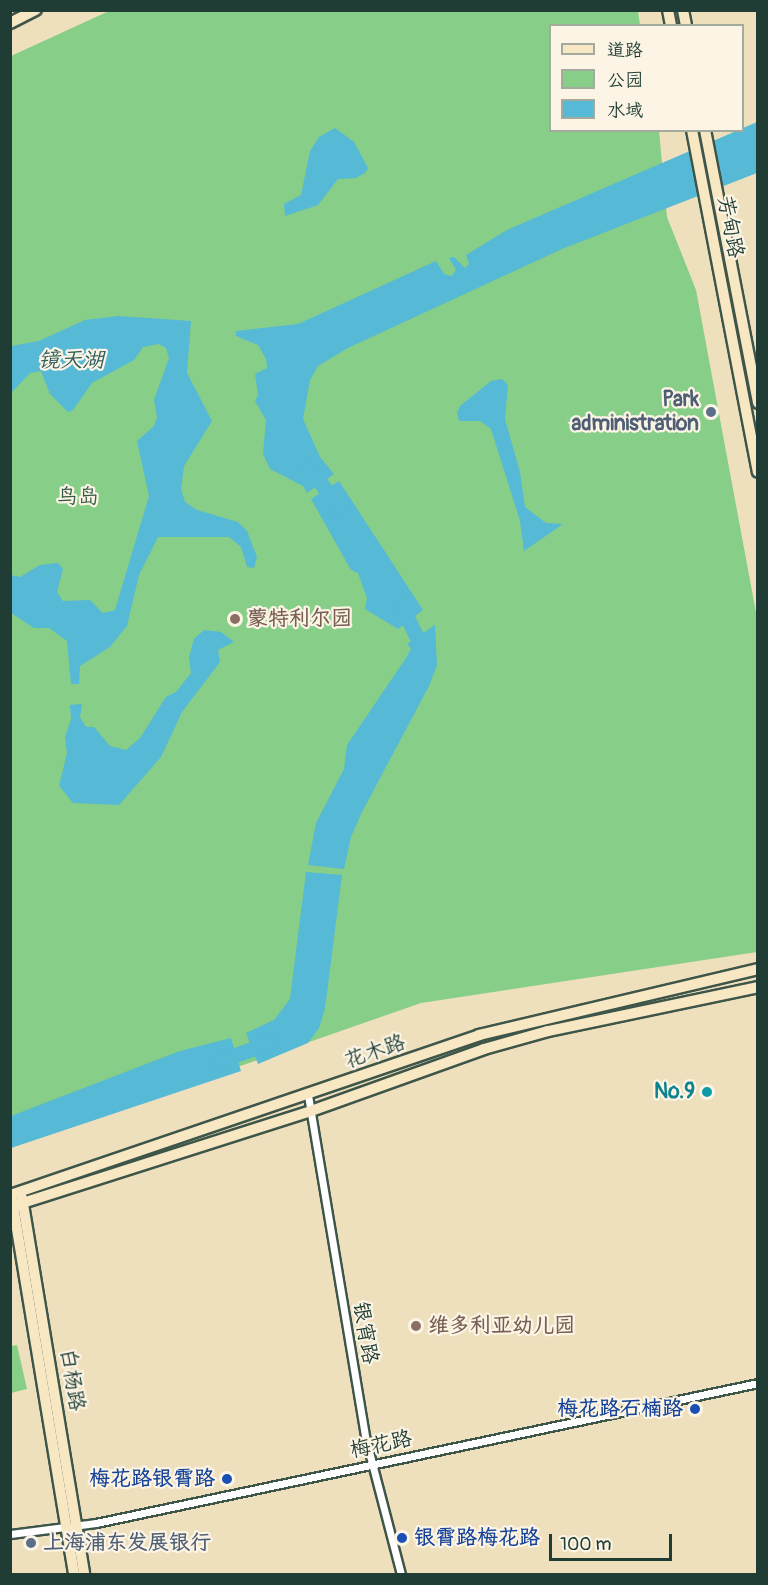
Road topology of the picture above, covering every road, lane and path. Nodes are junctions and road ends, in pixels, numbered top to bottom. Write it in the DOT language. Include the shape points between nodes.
graph roads {
  1 [pos="36,10"];
  2 [pos="10,23"];
  3 [pos="706,132"];
  4 [pos="692,133"];
  5 [pos="758,403"];
  6 [pos="758,472"];
  7 [pos="758,969"];
  8 [pos="758,987"];
  9 [pos="308,1095"];
  10 [pos="311,1111"];
  11 [pos="14,1193"];
  12 [pos="15,1205"];
  13 [pos="758,1383"];
  14 [pos="371,1464"];
  15 [pos="71,1527"];
  16 [pos="10,1534"];
  17 [pos="74,1575"];
  18 [pos="84,1575"];
  19 [pos="401,1575"];
  1 -- 2 [label="main road"];
  3 -- 5 [label="main road, 芳甸路"];
  4 -- 6 [label="main road, 芳甸路"];
  7 -- 9 [label="main road, 花木路" via="479,1035"];
  8 -- 10 [label="main road, 花木路" via="484,1048"];
  9 -- 10 [label="street, 银宵路"];
  9 -- 11 [label="main road, 花木路"];
  10 -- 12 [label="main road, 花木路"];
  10 -- 14 [label="street, 银宵路"];
  11 -- 12 [label="main road, 白杨路"];
  12 -- 15 [label="main road, 白杨路"];
  13 -- 14 [label="street, 梅花路"];
  14 -- 15 [label="street, 梅花路"];
  14 -- 19 [label="street, 银宵路"];
  15 -- 16 [label="street, 梅花路"];
  15 -- 17 [label="main road, 白杨路"];
  15 -- 18 [label="main road, 白杨路"];
}
